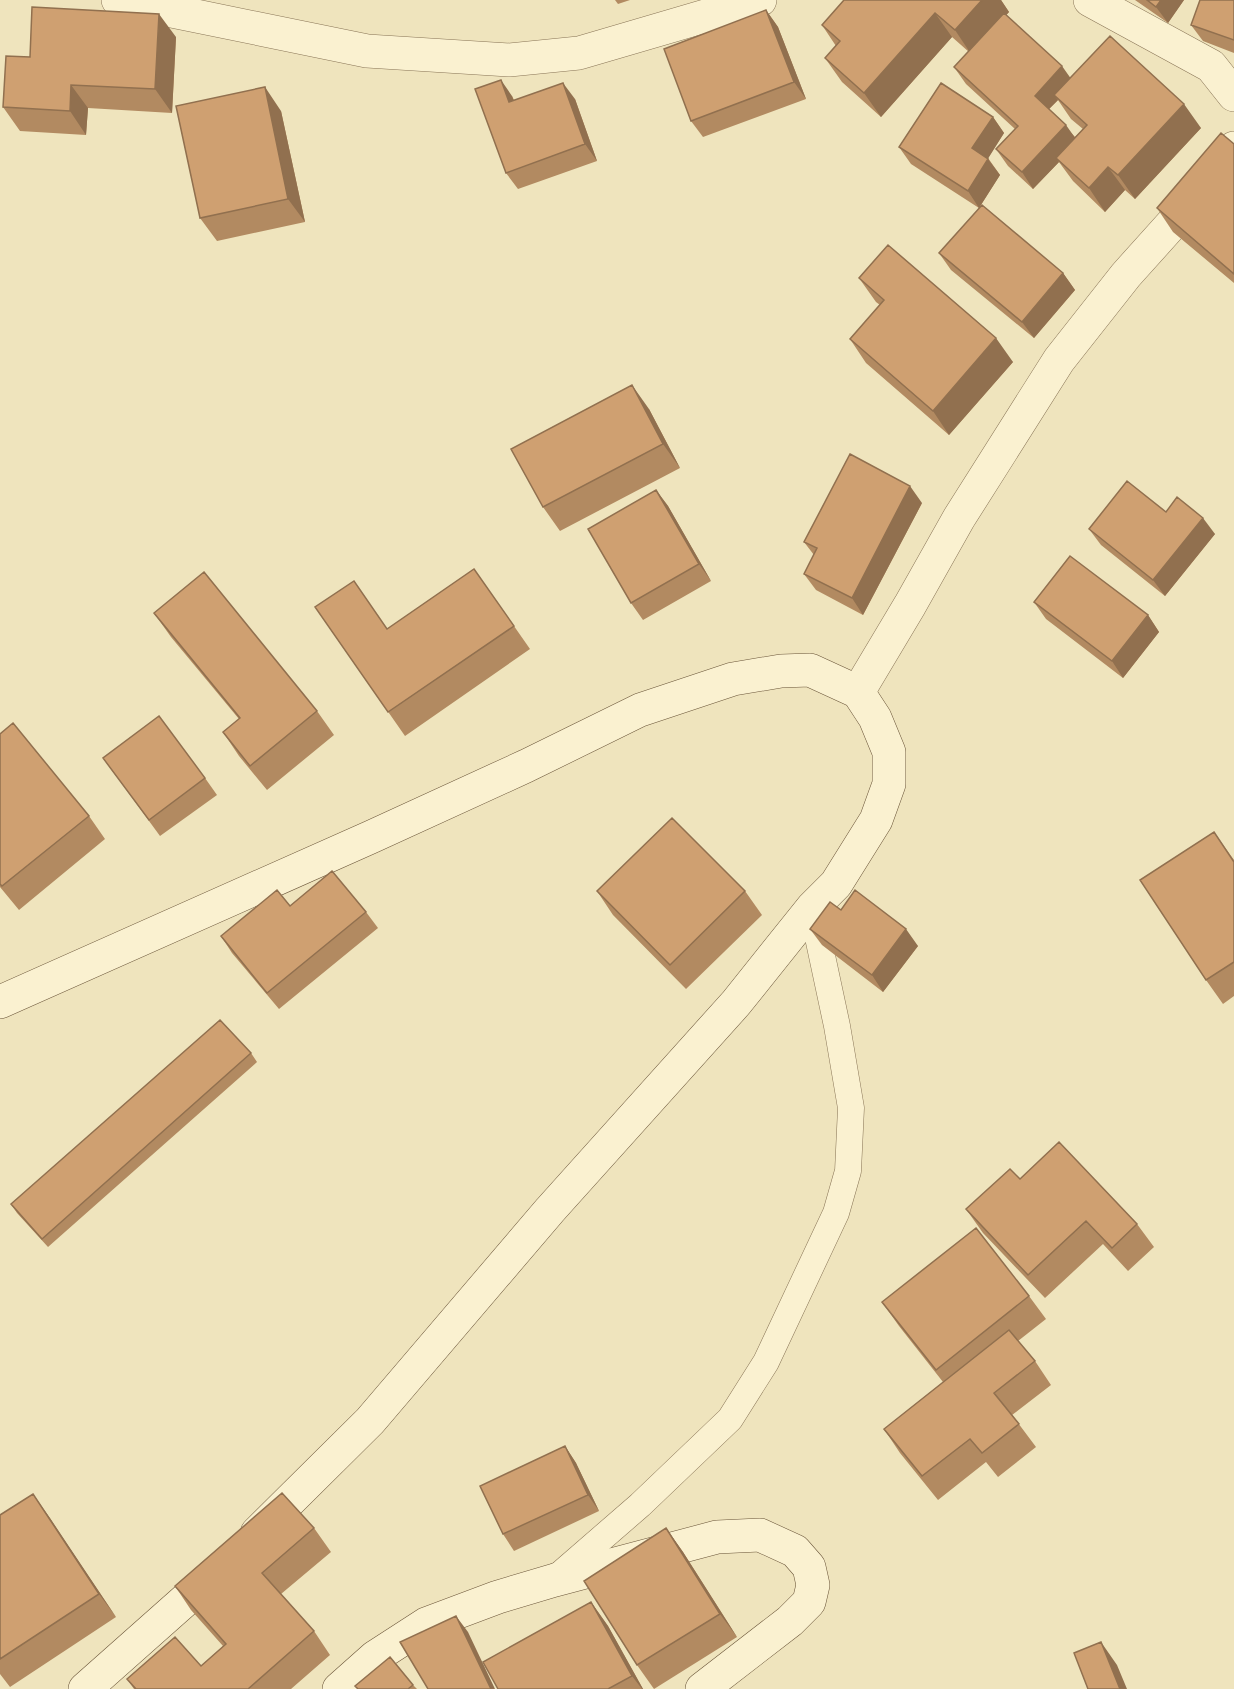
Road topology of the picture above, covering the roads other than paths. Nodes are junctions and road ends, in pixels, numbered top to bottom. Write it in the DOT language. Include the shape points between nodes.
graph roads {
  1 [pos="120,0"];
  2 [pos="760,0"];
  3 [pos="1090,0"];
  4 [pos="1234,95"];
  5 [pos="1234,148"];
  6 [pos="858,692"];
  7 [pos="812,908"];
  8 [pos="0,1002"];
  9 [pos="555,1580"];
  10 [pos="85,1689"];
  11 [pos="339,1689"];
  12 [pos="702,1689"];
  1 -- 2 [label="main road" via="367,51 509,60 579,53"];
  3 -- 4 [label="main road" via="1211,66"];
  5 -- 6 [label="main road" via="1126,274 1059,360 959,518"];
  6 -- 7 [label="main road" via="875,718 889,752 889,784 876,820 836,884"];
  6 -- 8 [label="main road" via="810,670 781,670 732,679 640,710 526,766"];
  7 -- 9 [label="lane" via="850,1108 848,1171 836,1213 765,1362 730,1419"];
  7 -- 10 [label="main road" via="736,1003 550,1210 370,1421 218,1571"];
  9 -- 11 [label="main road" via="426,1624 375,1657"];
  9 -- 12 [label="main road" via="717,1537 760,1535 795,1551 809,1567 813,1585 808,1602 790,1621"];
}
